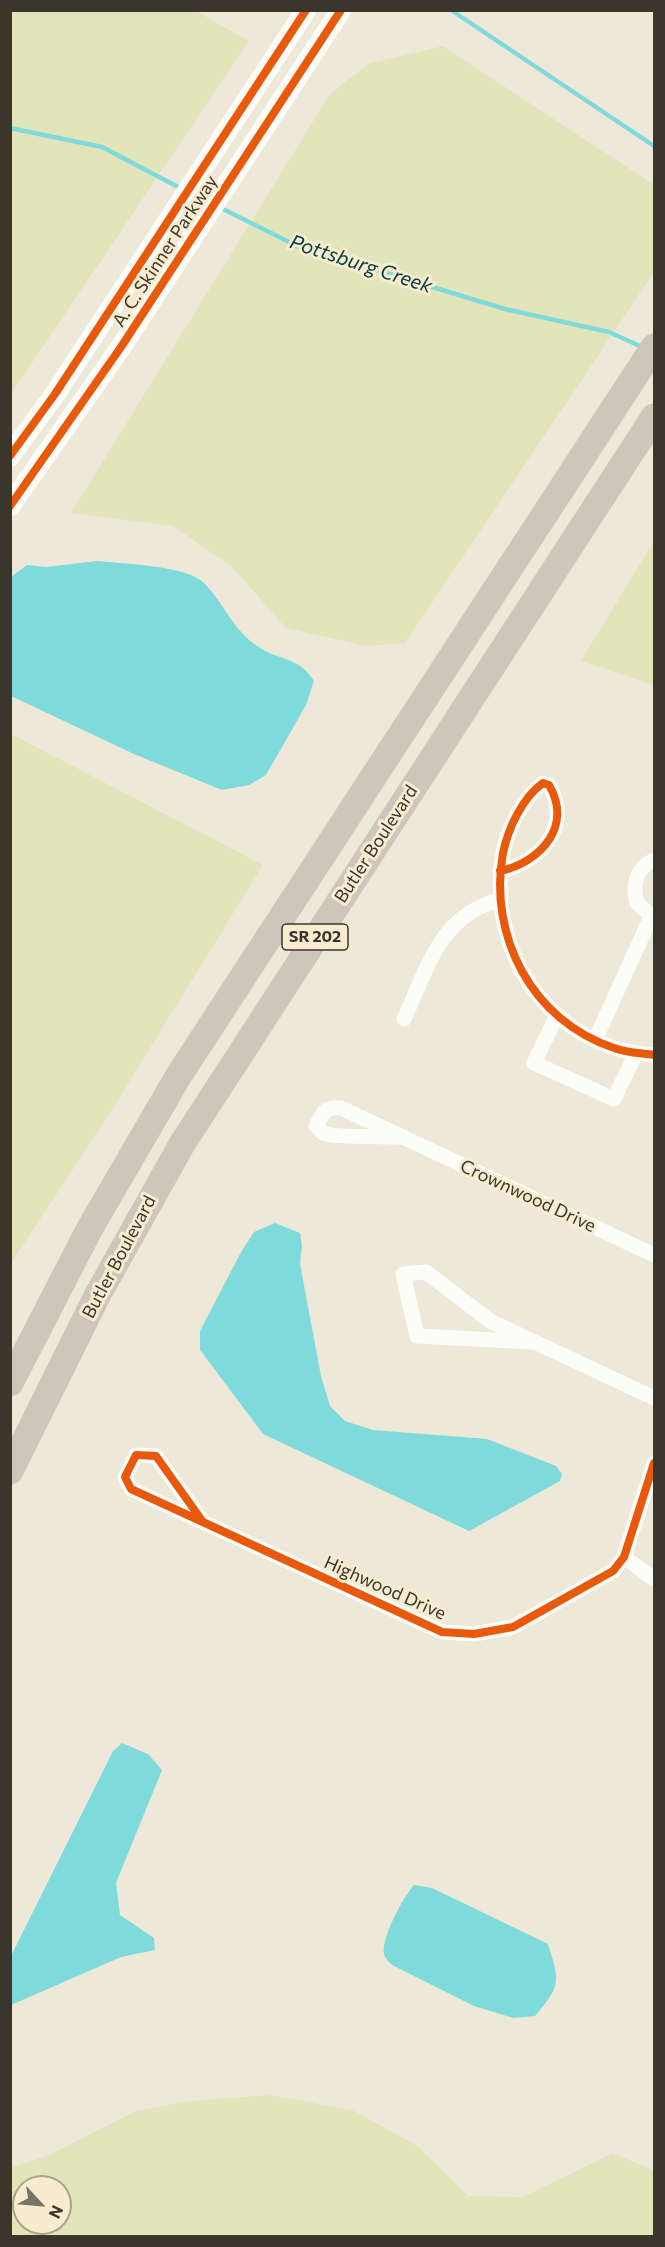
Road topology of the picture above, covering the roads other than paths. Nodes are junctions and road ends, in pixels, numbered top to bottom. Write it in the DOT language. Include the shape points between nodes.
graph roads {
  1 [pos="306,10"];
  2 [pos="341,10"];
  3 [pos="654,347"];
  4 [pos="653,420"];
  5 [pos="10,456"];
  6 [pos="10,506"];
  7 [pos="654,860"];
  8 [pos="500,871"];
  9 [pos="500,900"];
  10 [pos="653,917"];
  11 [pos="557,1015"];
  12 [pos="404,1019"];
  13 [pos="594,1040"];
  14 [pos="636,1053"];
  15 [pos="654,1055"];
  16 [pos="402,1137"];
  17 [pos="654,1255"];
  18 [pos="532,1342"];
  19 [pos="10,1383"];
  20 [pos="654,1398"];
  21 [pos="654,1463"];
  22 [pos="10,1471"];
  23 [pos="203,1522"];
  24 [pos="624,1557"];
  25 [pos="654,1579"];
  1 -- 5 [label="main road, A. C. Skinner Parkway"];
  2 -- 6 [label="main road, A. C. Skinner Parkway" via="88,397"];
  3 -- 19 [label="highway, SR 202" via="179,1075 90,1228"];
  4 -- 22 [label="highway, Butler Boulevard / SR 202" via="182,1144 113,1265"];
  7 -- 10 [label="street" via="643,867 634,885 637,903"];
  8 -- 8 [label="street" via="528,861 541,852 550,838 558,812 549,785 543,783 533,790 522,806 505,844"];
  8 -- 9 [label="street"];
  9 -- 11 [label="street" via="509,947 519,968 529,986"];
  9 -- 12 [label="street" via="480,905 450,928 438,945"];
  10 -- 13 [label="street"];
  11 -- 13 [label="street"];
  11 -- 14 [label="street" via="534,1063 614,1099"];
  13 -- 14 [label="street"];
  14 -- 15 [label="street"];
  16 -- 16 [label="street, Crownwood Drive" via="338,1137 322,1133 316,1126 324,1110 341,1108"];
  16 -- 17 [label="street, Crownwood Drive"];
  18 -- 18 [label="street" via="417,1336 403,1274 426,1272 490,1321"];
  18 -- 20 [label="street"];
  21 -- 24 [label="street, Highwood Drive"];
  23 -- 23 [label="street, Highwood Drive" via="156,1456 136,1455 125,1477 131,1489"];
  23 -- 24 [label="street, Highwood Drive" via="442,1632 474,1634 513,1627 613,1571"];
  24 -- 25 [label="street"];
}
